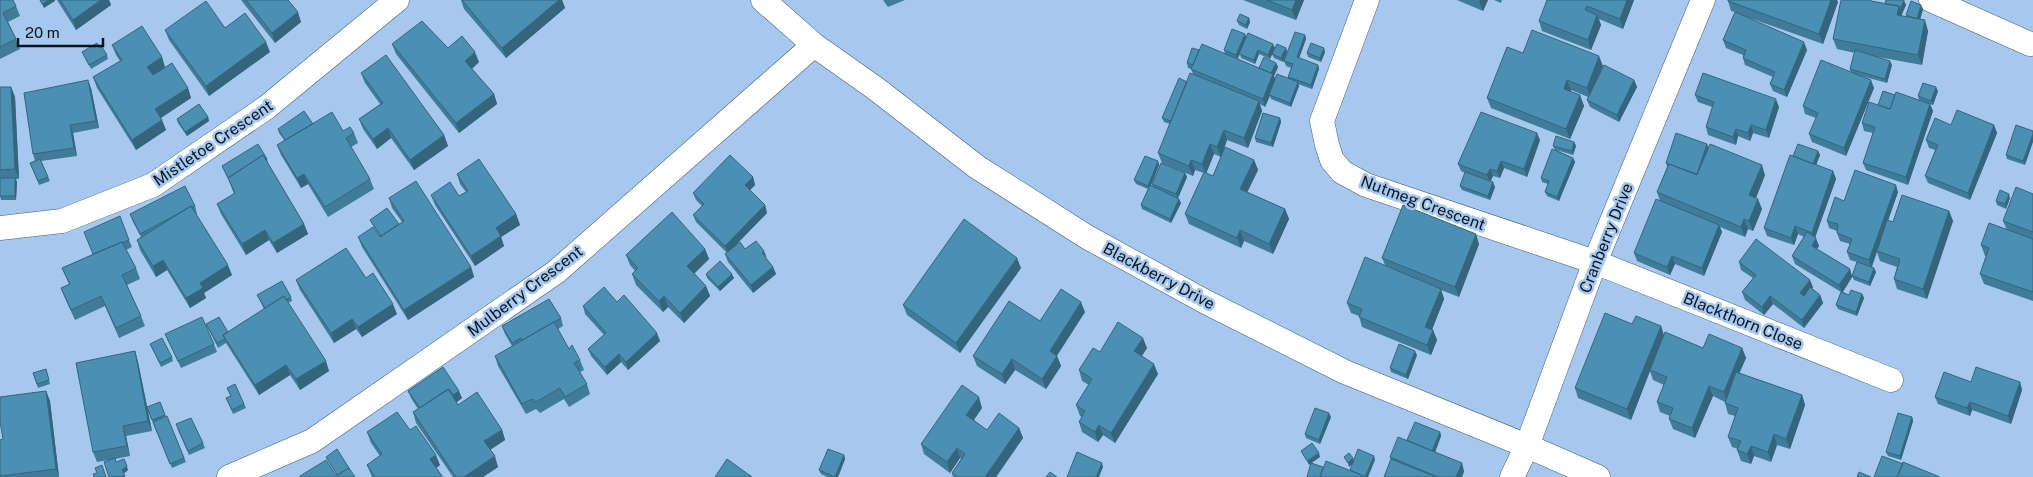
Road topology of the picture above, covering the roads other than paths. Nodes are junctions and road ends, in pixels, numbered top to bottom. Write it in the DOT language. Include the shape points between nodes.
graph roads {
  1 [pos="397,0"];
  2 [pos="763,0"];
  3 [pos="1367,0"];
  4 [pos="1703,0"];
  5 [pos="1931,0"];
  6 [pos="2030,44"];
  7 [pos="814,45"];
  8 [pos="0,228"];
  9 [pos="1595,262"];
  10 [pos="1891,380"];
  11 [pos="1526,446"];
  12 [pos="229,477"];
  13 [pos="1512,477"];
  14 [pos="1598,477"];
  1 -- 8 [label="street, Mistletoe Crescent" via="267,107 153,185 62,221"];
  2 -- 7 [label="street, Blackberry Drive"];
  3 -- 9 [label="street, Nutmeg Crescent" via="1322,121 1332,160 1342,172 1366,185"];
  4 -- 9 [label="street, Cranberry Drive"];
  5 -- 6 [label="street"];
  7 -- 11 [label="street, Blackberry Drive" via="977,167 1087,237 1345,372"];
  7 -- 12 [label="street, Mulberry Crescent" via="556,272 312,441"];
  9 -- 10 [label="street, Blackthorn Close"];
  9 -- 11 [label="street, Cranberry Drive"];
  11 -- 13 [label="street, Cranberry Drive"];
  11 -- 14 [label="street, Blackberry Drive"];
}
